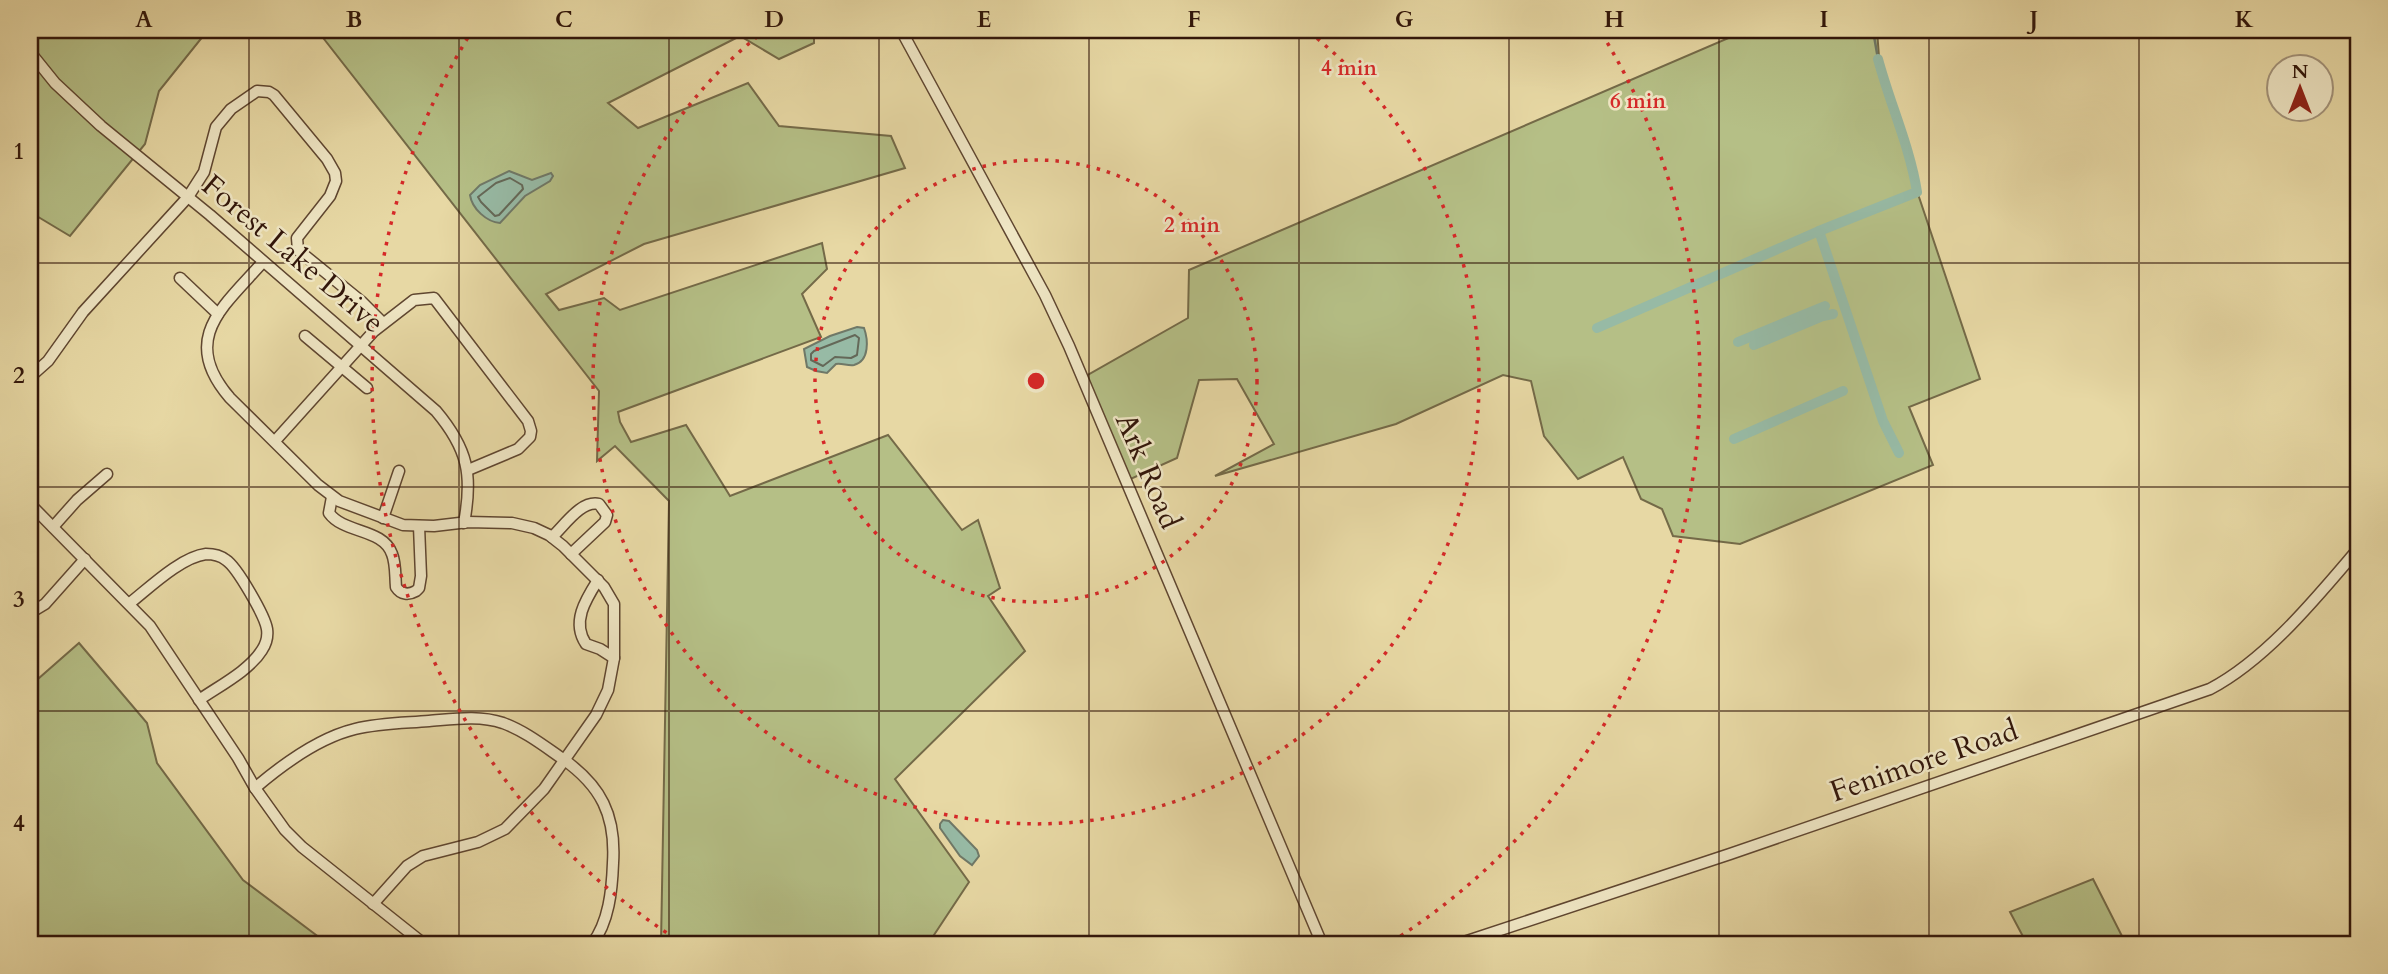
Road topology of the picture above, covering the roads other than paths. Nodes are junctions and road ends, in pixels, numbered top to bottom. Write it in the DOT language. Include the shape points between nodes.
graph roads {
  1 [pos="901,30"];
  2 [pos="30,52"];
  3 [pos="188,197"];
  4 [pos="263,261"];
  5 [pos="180,278"];
  6 [pos="218,314"];
  7 [pos="383,323"];
  8 [pos="305,336"];
  9 [pos="361,344"];
  10 [pos="342,368"];
  11 [pos="30,377"];
  12 [pos="367,388"];
  13 [pos="275,441"];
  14 [pos="468,470"];
  15 [pos="399,471"];
  16 [pos="107,474"];
  17 [pos="332,497"];
  18 [pos="30,504"];
  19 [pos="383,519"];
  20 [pos="464,523"];
  21 [pos="419,526"];
  22 [pos="53,527"];
  23 [pos="552,537"];
  24 [pos="2358,549"];
  25 [pos="571,554"];
  26 [pos="85,559"];
  27 [pos="598,580"];
  28 [pos="130,603"];
  29 [pos="30,613"];
  30 [pos="614,658"];
  31 [pos="199,700"];
  32 [pos="565,760"];
  33 [pos="255,788"];
  34 [pos="373,904"];
  35 [pos="424,944"];
  36 [pos="592,944"];
  37 [pos="1322,944"];
  38 [pos="1458,944"];
  1 -- 37 [label="street, Ark Road" via="1069,346"];
  2 -- 3 [label="street, Forest Lake Drive" via="75,102"];
  3 -- 4 [label="street, Forest Lake Drive"];
  3 -- 7 [label="street" via="204,172 213,133 225,115 257,90 269,92 335,173 330,196 297,238 298,250"];
  3 -- 11 [label="street"];
  4 -- 6 [label="street"];
  4 -- 9 [label="street, Forest Lake Drive"];
  5 -- 6 [label="street"];
  6 -- 13 [label="street" via="206,346 212,374"];
  7 -- 9 [label="street"];
  7 -- 14 [label="street" via="414,300 434,298 527,421 531,432 522,445"];
  8 -- 10 [label="street"];
  9 -- 10 [label="street"];
  9 -- 14 [label="street, Forest Lake Drive" via="436,411 460,444"];
  10 -- 12 [label="street"];
  10 -- 13 [label="street"];
  13 -- 17 [label="street"];
  14 -- 20 [label="street, Forest Lake Drive"];
  15 -- 19 [label="street"];
  16 -- 22 [label="street"];
  17 -- 19 [label="street"];
  17 -- 21 [label="street" via="329,513 334,519 387,545 398,590 406,594 416,591 421,582"];
  18 -- 22 [label="street"];
  19 -- 21 [label="street"];
  20 -- 21 [label="street"];
  20 -- 23 [label="street" via="523,524"];
  22 -- 26 [label="street"];
  23 -- 25 [label="street"];
  23 -- 25 [label="street" via="584,505 599,503 607,515 605,522"];
  24 -- 38 [label="street, Fenimore Road" via="2265,650 2210,689"];
  25 -- 27 [label="street"];
  26 -- 28 [label="street"];
  26 -- 29 [label="street" via="45,604"];
  27 -- 30 [label="street" via="614,604"];
  27 -- 30 [label="street" via="582,607 582,635 586,644"];
  28 -- 31 [label="street" via="166,647"];
  28 -- 31 [label="street" via="194,557 216,555 231,564 263,616 266,641 247,666"];
  30 -- 32 [label="street" via="605,698"];
  31 -- 33 [label="street"];
  32 -- 33 [label="street" via="522,732 484,719 386,724 322,742 276,769"];
  32 -- 34 [label="street" via="540,795 505,829 414,861"];
  32 -- 36 [label="street" via="598,792 612,824 610,893"];
  33 -- 34 [label="street" via="296,842"];
  34 -- 35 [label="street"];
}
